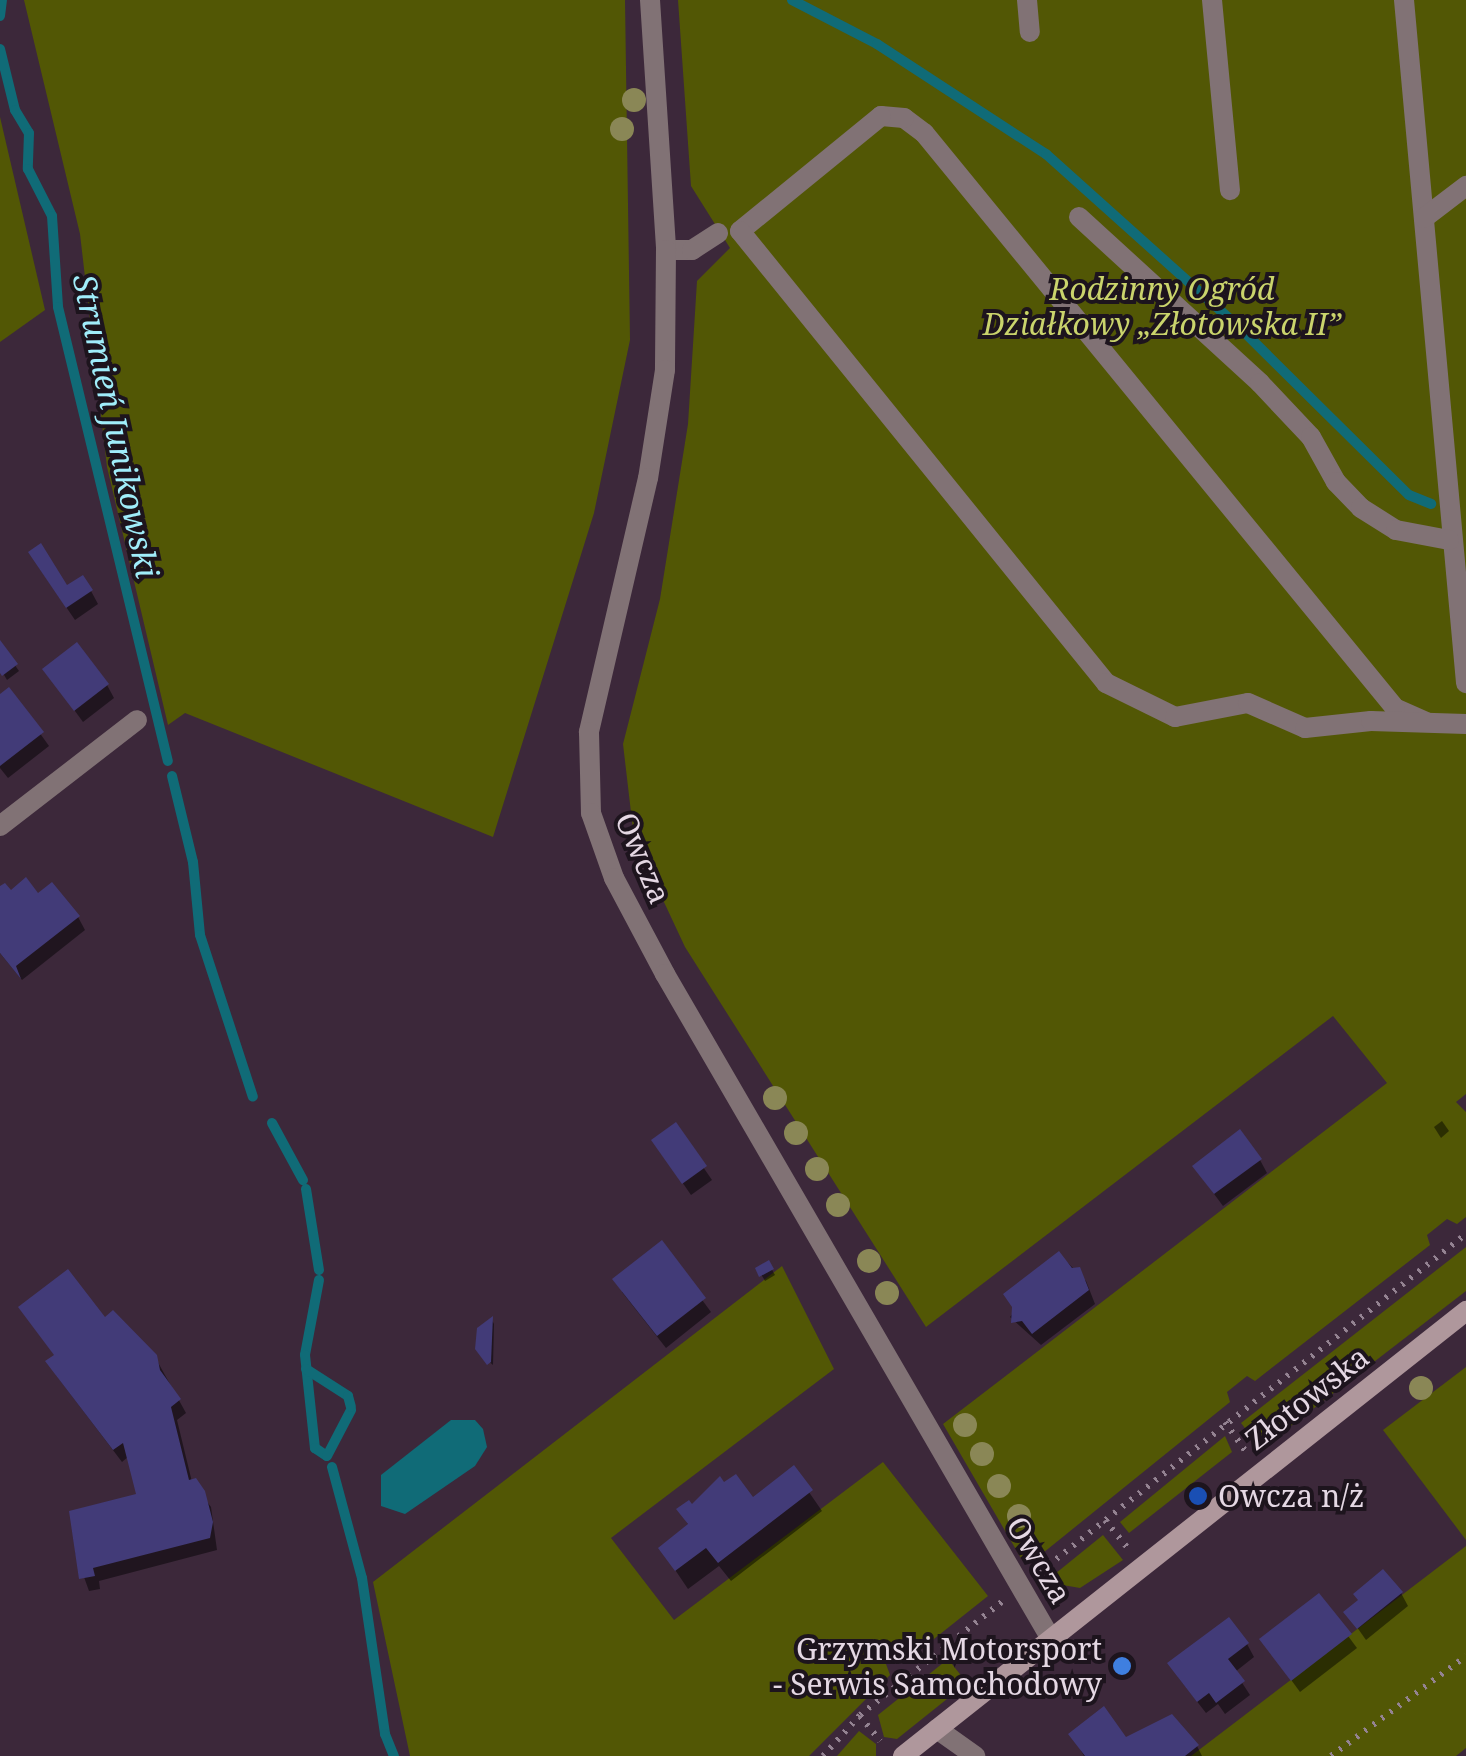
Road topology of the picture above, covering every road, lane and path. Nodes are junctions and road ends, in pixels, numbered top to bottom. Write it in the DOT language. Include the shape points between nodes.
graph roads {
  1 [pos="650,0"];
  2 [pos="1027,0"];
  3 [pos="1212,0"];
  4 [pos="1404,0"];
  5 [pos="1030,32"];
  6 [pos="1466,186"];
  7 [pos="1230,190"];
  8 [pos="1079,217"];
  9 [pos="1424,218"];
  10 [pos="740,231"];
  11 [pos="666,250"];
  12 [pos="1466,487"];
  13 [pos="1448,501"];
  14 [pos="1450,540"];
  15 [pos="1466,683"];
  16 [pos="137,720"];
  17 [pos="1426,722"];
  18 [pos="1466,724"];
  19 [pos="0,826"];
  20 [pos="1466,1234"];
  21 [pos="1466,1311"];
  22 [pos="1035,1576"];
  23 [pos="1004,1601"];
  24 [pos="1051,1639"];
  25 [pos="1466,1656"];
  26 [pos="860,1716"];
  27 [pos="937,1729"];
  28 [pos="823,1756"];
  29 [pos="888,1756"];
  30 [pos="903,1756"];
  31 [pos="975,1756"];
  32 [pos="1331,1756"];
  1 -- 11 [label="street, Owcza"];
  2 -- 5 [label="street"];
  3 -- 7 [label="street"];
  4 -- 9 [label="street"];
  6 -- 9 [label="street"];
  8 -- 14 [label="street" via="1260,383 1311,437 1336,482 1361,508 1396,530"];
  9 -- 13 [label="street"];
  10 -- 11 [label="street" via="718,233 692,250"];
  10 -- 17 [label="street" via="1106,684 1175,717 1248,703 1306,728"];
  10 -- 17 [label="street" via="881,116 904,118 936,148 1395,708"];
  11 -- 24 [label="street, Owcza" via="659,422 589,732 586,784 596,833 674,991"];
  12 -- 13 [label="street"];
  13 -- 14 [label="street"];
  14 -- 15 [label="street"];
  16 -- 19 [label="street"];
  17 -- 18 [label="street"];
  20 -- 22 [label="path"];
  21 -- 24 [label="street, Złotowska"];
  23 -- 26 [label="path"];
  24 -- 27 [label="street, Złotowska"];
  25 -- 32 [label="path"];
  26 -- 28 [label="path"];
  26 -- 29 [label="path"];
  27 -- 30 [label="street, Złotowska"];
  27 -- 31 [label="street"];
}
